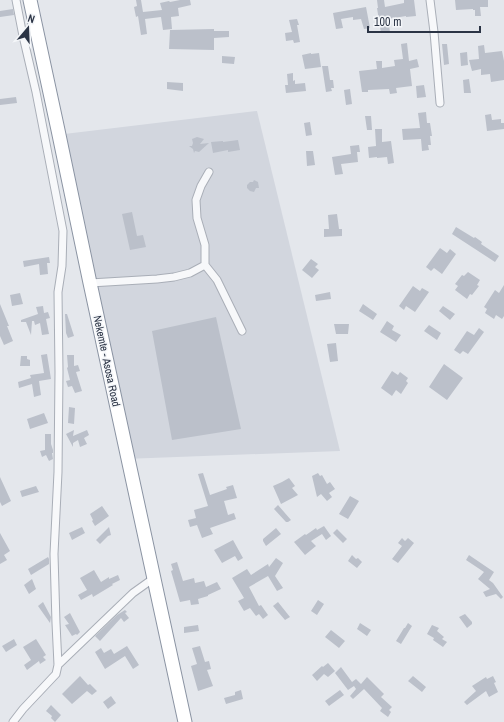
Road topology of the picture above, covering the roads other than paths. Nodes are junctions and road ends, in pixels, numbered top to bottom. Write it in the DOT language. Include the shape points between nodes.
graph roads {
  1 [pos="16,0"];
  2 [pos="30,0"];
  3 [pos="430,0"];
  4 [pos="440,103"];
  5 [pos="209,172"];
  6 [pos="205,265"];
  7 [pos="90,283"];
  8 [pos="242,331"];
  9 [pos="154,578"];
  10 [pos="58,665"];
  11 [pos="13,722"];
  12 [pos="185,722"];
  1 -- 10 [label="street" via="63,231 58,292 58,472 54,554"];
  2 -- 7 [label="highway, Nekemte - Asosa Road"];
  3 -- 4 [label="street"];
  5 -- 6 [label="street" via="196,200 197,218 205,245"];
  6 -- 7 [label="street" via="190,274 174,277"];
  6 -- 8 [label="street" via="217,280"];
  7 -- 9 [label="highway, Nekemte - Asosa Road"];
  9 -- 10 [label="street" via="133,593"];
  9 -- 12 [label="highway, Nekemte - Asosa Road"];
  10 -- 11 [label="street" via="56,674"];
}
